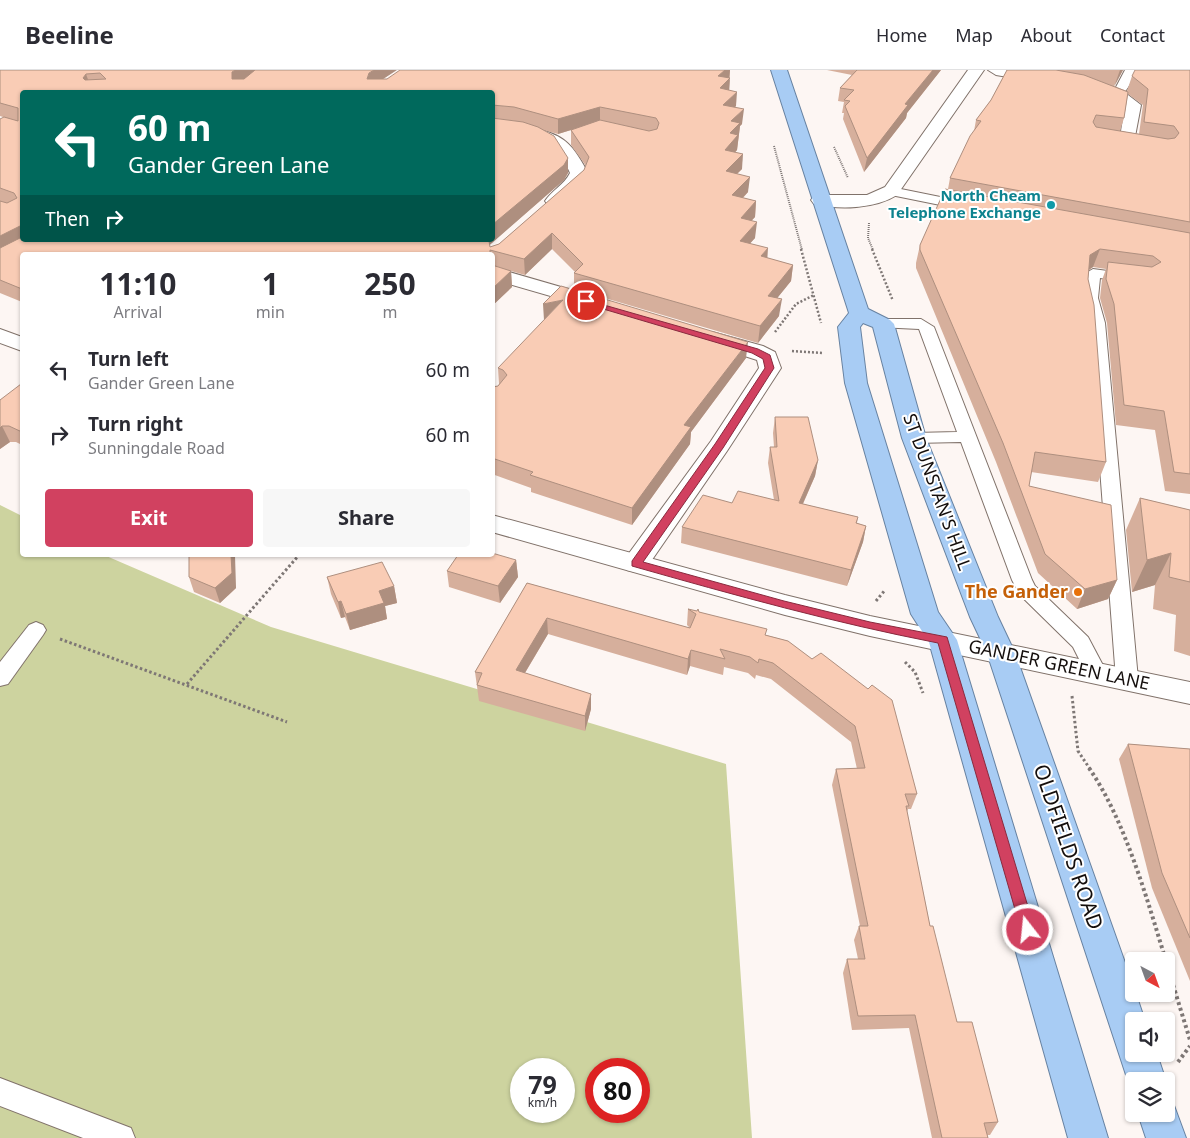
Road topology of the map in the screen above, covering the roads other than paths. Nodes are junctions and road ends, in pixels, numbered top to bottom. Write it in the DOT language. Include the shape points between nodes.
graph roads {
  1 [pos="779,70"];
  2 [pos="976,70"];
  3 [pos="996,70"];
  4 [pos="1131,70"];
  5 [pos="1060,80"];
  6 [pos="1077,84"];
  7 [pos="1114,95"];
  8 [pos="495,127"];
  9 [pos="1144,146"];
  10 [pos="889,193"];
  11 [pos="820,200"];
  12 [pos="541,212"];
  13 [pos="973,212"];
  14 [pos="495,274"];
  15 [pos="1146,280"];
  16 [pos="614,309"];
  17 [pos="871,318"];
  18 [pos="689,331"];
  19 [pos="0,335"];
  20 [pos="20,343"];
  21 [pos="968,437"];
  22 [pos="914,438"];
  23 [pos="495,524"];
  24 [pos="636,564"];
  25 [pos="36,630"];
  26 [pos="943,640"];
  27 [pos="1001,653"];
  28 [pos="1096,673"];
  29 [pos="0,678"];
  30 [pos="1127,679"];
  31 [pos="1190,693"];
  32 [pos="1125,1015"];
  33 [pos="0,1092"];
  34 [pos="1161,1122"];
  35 [pos="121,1138"];
  36 [pos="1088,1138"];
  37 [pos="1166,1138"];
  1 -- 11 [label="highway, ST DUNSTAN'S HILL"];
  2 -- 10 [label="street"];
  3 -- 5 [label="street"];
  4 -- 7 [label="lane" via="1120,91"];
  6 -- 7 [label="street"];
  7 -- 9 [label="street" via="1133,105 1132,123 1119,141"];
  8 -- 12 [label="street" via="564,140 579,173 574,184"];
  10 -- 11 [label="street" via="863,199"];
  10 -- 13 [label="lane"];
  11 -- 17 [label="highway, ST DUNSTAN'S HILL"];
  14 -- 16 [label="street"];
  15 -- 30 [label="lane" via="1093,273 1091,298 1097,323"];
  17 -- 21 [label="lane" via="926,327"];
  17 -- 22 [label="highway, ST DUNSTAN'S HILL"];
  17 -- 26 [label="highway" via="849,327 856,382 925,614"];
  18 -- 24 [label="street" via="755,351 767,357 770,368"];
  19 -- 20 [label="street"];
  21 -- 22 [label="lane"];
  21 -- 28 [label="lane" via="1027,590 1081,642"];
  22 -- 27 [label="highway, ST DUNSTAN'S HILL"];
  23 -- 24 [label="street, GANDER GREEN LANE"];
  24 -- 26 [label="street, GANDER GREEN LANE" via="784,605"];
  25 -- 29 [label="lane"];
  26 -- 27 [label="street, GANDER GREEN LANE"];
  26 -- 36 [label="highway"];
  27 -- 28 [label="street, GANDER GREEN LANE"];
  27 -- 32 [label="highway, OLDFIELDS ROAD"];
  28 -- 30 [label="street, GANDER GREEN LANE"];
  30 -- 31 [label="street, GANDER GREEN LANE"];
  33 -- 35 [label="lane"];
  34 -- 37 [label="highway"];
}
